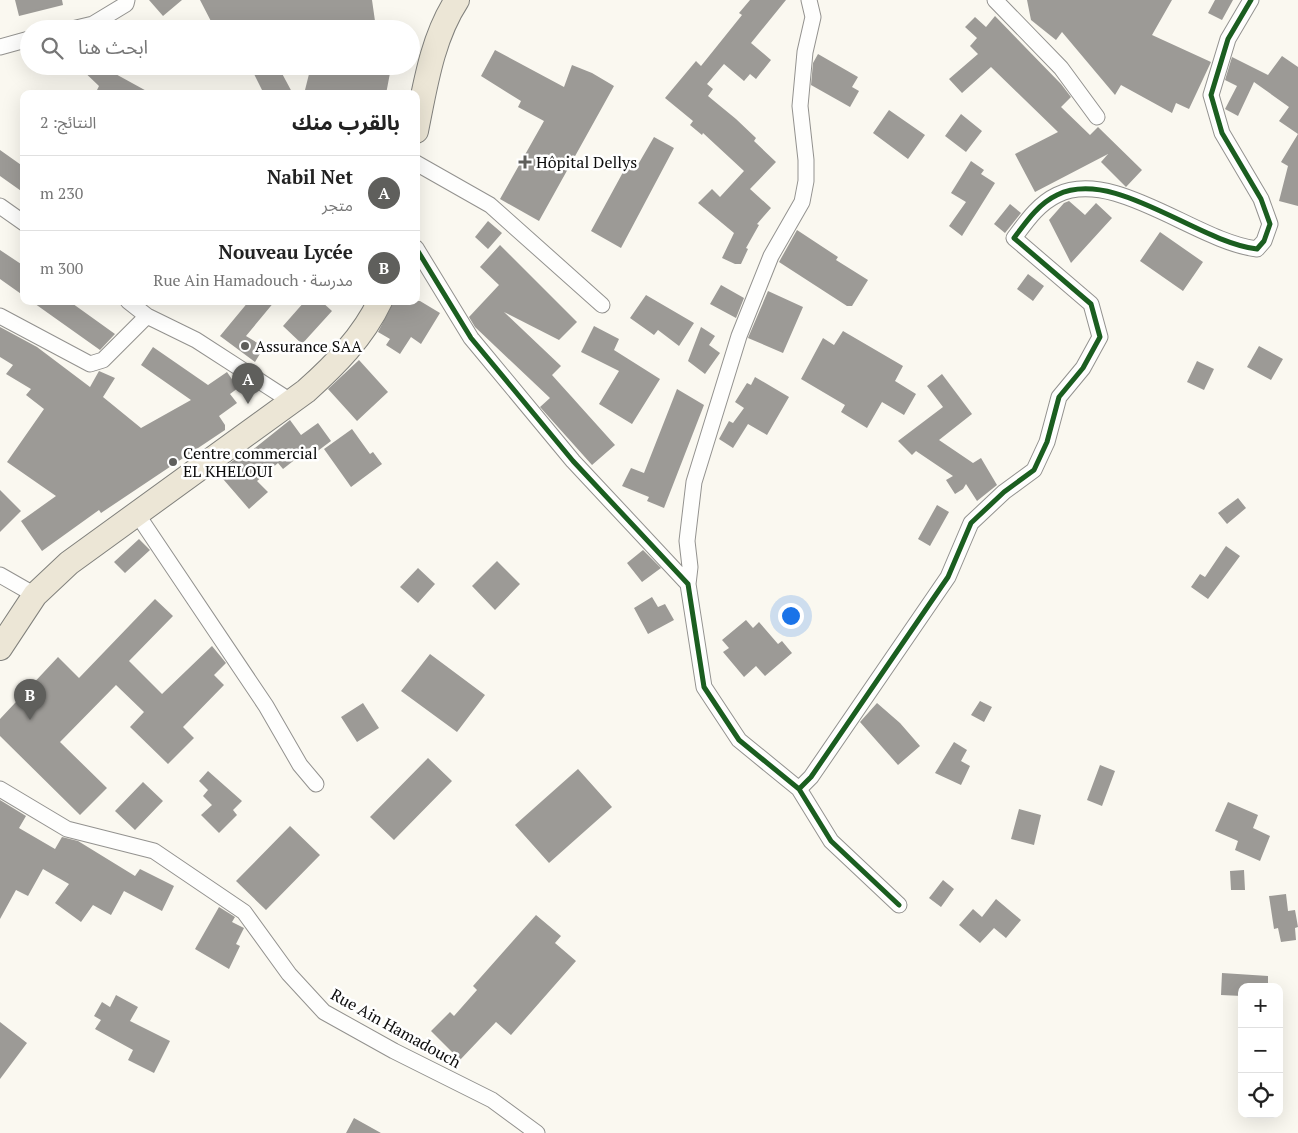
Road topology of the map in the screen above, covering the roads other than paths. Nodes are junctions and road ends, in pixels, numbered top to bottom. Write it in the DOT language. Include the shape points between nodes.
graph roads {
  1 [pos="127,0"];
  2 [pos="457,0"];
  3 [pos="808,0"];
  4 [pos="995,0"];
  5 [pos="1251,0"];
  6 [pos="100,20"];
  7 [pos="20,41"];
  8 [pos="0,47"];
  9 [pos="420,111"];
  10 [pos="1097,117"];
  11 [pos="420,165"];
  12 [pos="0,206"];
  13 [pos="20,220"];
  14 [pos="420,254"];
  15 [pos="133,305"];
  16 [pos="378,305"];
  17 [pos="602,305"];
  18 [pos="0,316"];
  19 [pos="148,316"];
  20 [pos="292,402"];
  21 [pos="137,514"];
  22 [pos="0,576"];
  23 [pos="688,584"];
  24 [pos="35,595"];
  25 [pos="0,648"];
  26 [pos="316,784"];
  27 [pos="0,789"];
  28 [pos="799,789"];
  29 [pos="899,905"];
  30 [pos="537,1133"];
  1 -- 6 [label="street" via="126,4"];
  2 -- 9 [label="main road" via="428,71"];
  3 -- 23 [label="street" via="813,17 805,52 800,106 806,160 802,202 771,256 739,336 694,482 687,541"];
  4 -- 10 [label="street" via="1061,68"];
  5 -- 28 [label="street" via="1228,39 1211,95 1222,133 1261,199 1270,224 1264,241 1257,249 1237,247 1102,188 1078,188 1056,195 1032,214 1014,238 1091,304 1100,337 1082,368 1059,397 1047,442 1034,470 971,523 948,577 811,777"];
  7 -- 8 [label="street"];
  11 -- 17 [label="street" via="490,205"];
  12 -- 13 [label="street"];
  14 -- 23 [label="street" via="472,338 573,461"];
  15 -- 19 [label="street"];
  16 -- 20 [label="main road" via="371,320 334,366"];
  18 -- 19 [label="street" via="90,364 103,360"];
  19 -- 20 [label="street" via="196,340"];
  20 -- 21 [label="main road"];
  21 -- 24 [label="main road" via="68,563"];
  21 -- 26 [label="street" via="266,706 300,765"];
  22 -- 24 [label="street"];
  23 -- 28 [label="street" via="704,687 739,740"];
  24 -- 25 [label="main road"];
  27 -- 30 [label="street, Rue Ain Hamadouch" via="67,830 154,851 244,912 289,974 324,1012 394,1052 492,1100"];
  28 -- 29 [label="street" via="831,841"];
}
